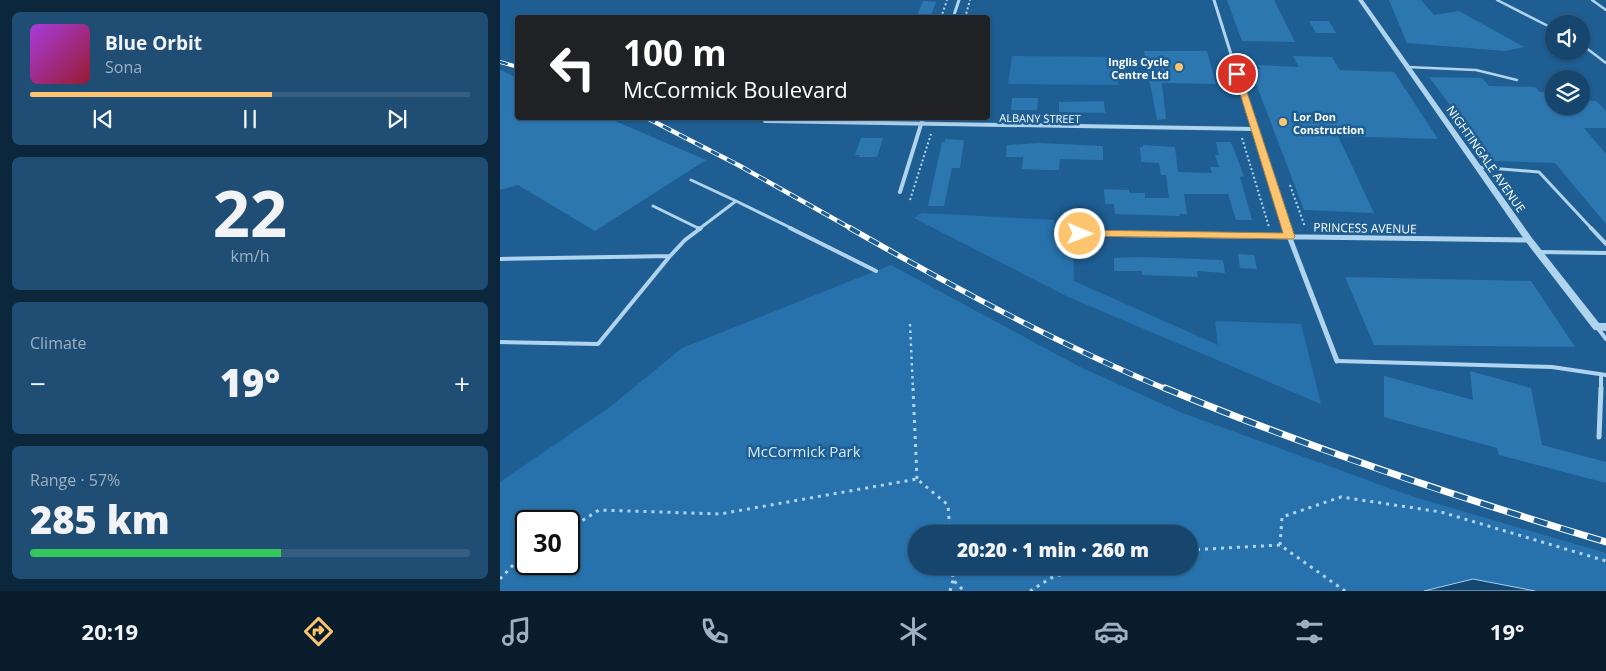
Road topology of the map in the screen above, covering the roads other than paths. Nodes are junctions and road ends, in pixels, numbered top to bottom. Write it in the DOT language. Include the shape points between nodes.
graph roads {
  1 [pos="959,0"];
  2 [pos="1214,0"];
  3 [pos="1360,0"];
  4 [pos="1497,0"];
  5 [pos="1592,0"];
  6 [pos="1606,10"];
  7 [pos="954,15"];
  8 [pos="1545,24"];
  9 [pos="1590,51"];
  10 [pos="1606,63"];
  11 [pos="1407,67"];
  12 [pos="1516,80"];
  13 [pos="922,120"];
  14 [pos="766,121"];
  15 [pos="920,125"];
  16 [pos="1255,129"];
  17 [pos="1478,167"];
  18 [pos="691,180"];
  19 [pos="900,192"];
  20 [pos="736,201"];
  21 [pos="653,206"];
  22 [pos="700,229"];
  23 [pos="1080,234"];
  24 [pos="1290,237"];
  25 [pos="1529,240"];
  26 [pos="1606,244"];
  27 [pos="1538,252"];
  28 [pos="1606,254"];
  29 [pos="670,256"];
  30 [pos="500,259"];
  31 [pos="876,271"];
  32 [pos="1602,327"];
  33 [pos="1606,339"];
  34 [pos="500,342"];
  35 [pos="1336,361"];
  36 [pos="1603,375"];
  37 [pos="1599,437"];
  1 -- 7 [label="street"];
  2 -- 16 [label="street"];
  3 -- 11 [label="street, NIGHTINGALE AVENUE"];
  4 -- 8 [label="lane"];
  5 -- 6 [label="lane"];
  9 -- 10 [label="lane"];
  11 -- 12 [label="lane" via="1470,68 1496,72"];
  11 -- 17 [label="street, NIGHTINGALE AVENUE"];
  13 -- 15 [label="street"];
  14 -- 15 [label="street, ALBANY STREET"];
  15 -- 16 [label="street, ALBANY STREET"];
  15 -- 19 [label="street"];
  16 -- 24 [label="street"];
  17 -- 25 [label="street, NIGHTINGALE AVENUE"];
  17 -- 26 [label="lane" via="1539,172"];
  18 -- 20 [label="lane"];
  20 -- 22 [label="lane"];
  20 -- 31 [label="lane"];
  21 -- 22 [label="lane"];
  22 -- 29 [label="lane"];
  23 -- 24 [label="street, PRINCESS AVENUE"];
  24 -- 25 [label="street, PRINCESS AVENUE"];
  24 -- 35 [label="street"];
  25 -- 27 [label="street, NIGHTINGALE AVENUE"];
  27 -- 28 [label="lane"];
  27 -- 32 [label="street, NIGHTINGALE AVENUE"];
  29 -- 30 [label="lane"];
  29 -- 34 [label="lane" via="598,344"];
  32 -- 33 [label="lane"];
  35 -- 36 [label="lane" via="1552,367"];
  36 -- 37 [label="lane"];
}
